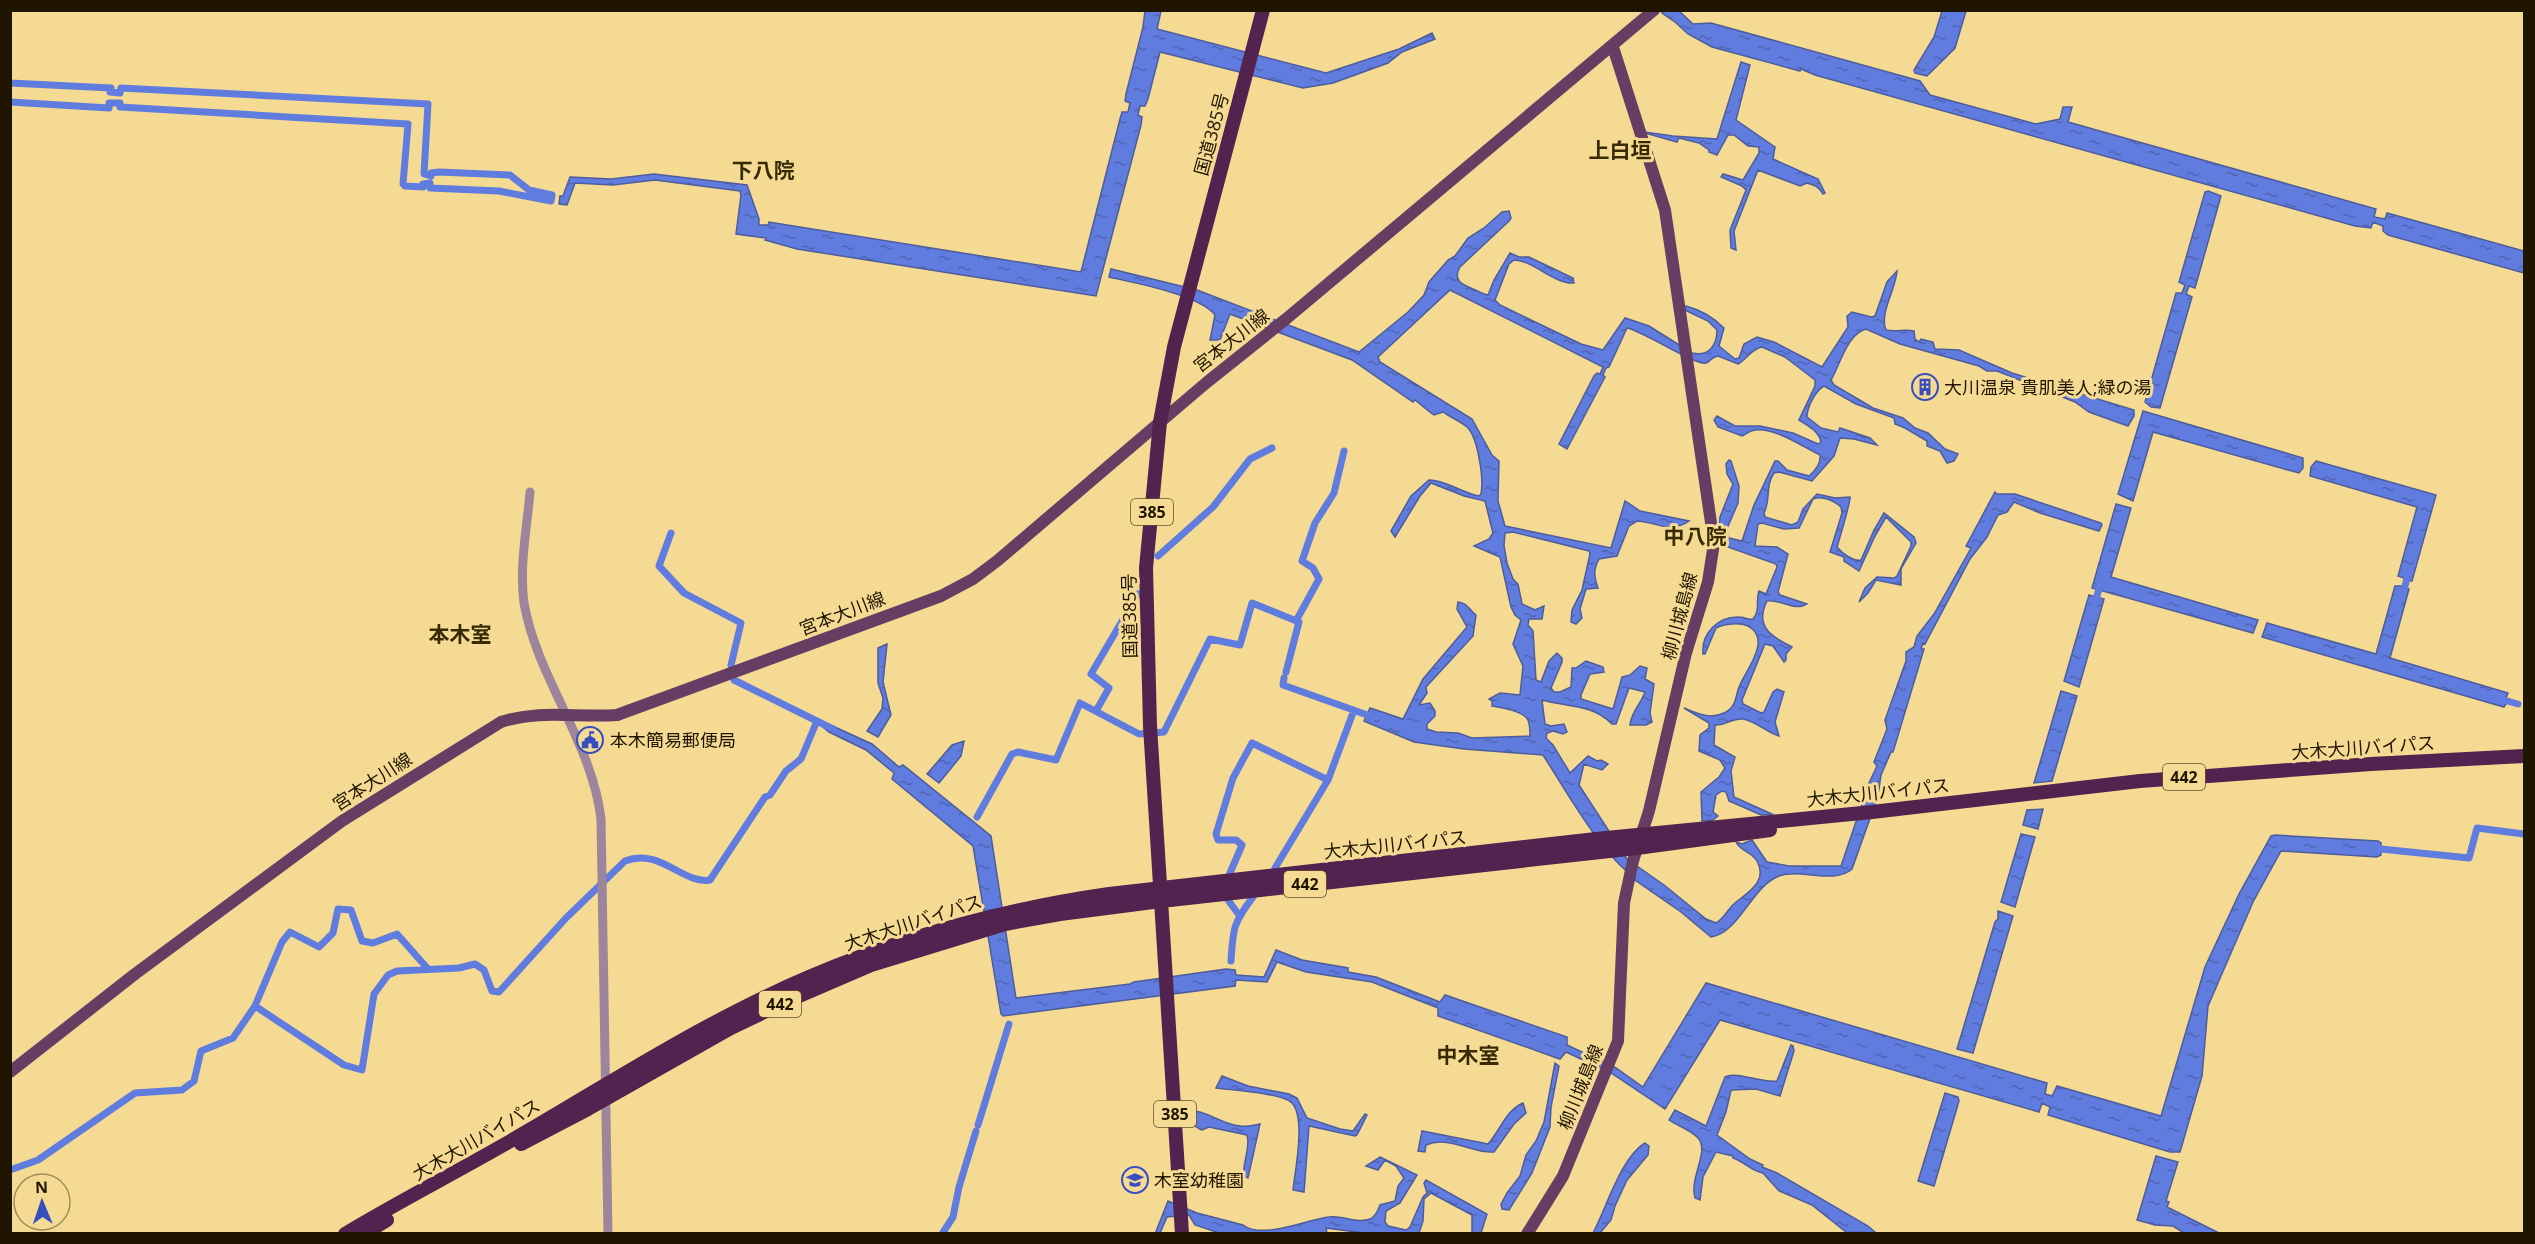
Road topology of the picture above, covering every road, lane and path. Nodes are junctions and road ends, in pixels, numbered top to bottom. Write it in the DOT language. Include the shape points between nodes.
graph roads {
  1 [pos="1263,10"];
  2 [pos="1654,10"];
  3 [pos="1613,47"];
  4 [pos="1160,422"];
  5 [pos="530,492"];
  6 [pos="568,714"];
  7 [pos="2524,756"];
  8 [pos="2500,761"];
  9 [pos="2524,762"];
  10 [pos="1642,834"];
  11 [pos="1703,834"];
  12 [pos="1635,855"];
  13 [pos="1160,895"];
  14 [pos="10,1072"];
  15 [pos="606,1091"];
  16 [pos="560,1118"];
  17 [pos="608,1229"];
  18 [pos="345,1233"];
  19 [pos="364,1233"];
  20 [pos="1182,1233"];
  21 [pos="1527,1233"];
  1 -- 4 [label="highway, 国道385号 / 385" via="1185,300"];
  2 -- 3 [label="main road"];
  3 -- 4 [label="main road, 宮本大川線"];
  3 -- 10 [label="main road, 柳川城島線" via="1665,210 1714,543 1708,582 1686,653"];
  4 -- 6 [label="main road, 宮本大川線" via="997,561 940,596 617,715"];
  4 -- 13 [label="highway, 国道385号 / 385" via="1146,568"];
  5 -- 6 [label="street" via="524,602 545,666"];
  6 -- 14 [label="main road, 宮本大川線" via="526,715 501,722 342,821"];
  6 -- 15 [label="street" via="597,796 601,819"];
  7 -- 8 [label="highway, 大木大川バイパス / 442"];
  8 -- 9 [label="highway, 大木大川バイパス / 442"];
  8 -- 11 [label="highway, 大木大川バイパス / 442" via="2207,775"];
  10 -- 11 [label="highway, 大木大川バイパス / 442"];
  10 -- 12 [label="main road, 柳川城島線"];
  10 -- 13 [label="highway, 大木大川バイパス / 442"];
  11 -- 12 [label="highway, 大木大川バイパス / 442"];
  12 -- 13 [label="highway, 大木大川バイパス / 442" via="1622,850"];
  12 -- 21 [label="main road, 柳川城島線" via="1622,926 1619,1034 1563,1176"];
  13 -- 15 [label="highway, 大木大川バイパス / 442" via="1060,914 1005,918 916,937 807,978 727,1017"];
  13 -- 20 [label="highway, 国道385号 / 385"];
  15 -- 16 [label="highway, 大木大川バイパス / 442"];
  15 -- 17 [label="street"];
  16 -- 18 [label="highway, 大木大川バイパス / 442"];
  16 -- 19 [label="highway, 大木大川バイパス / 442"];
}
